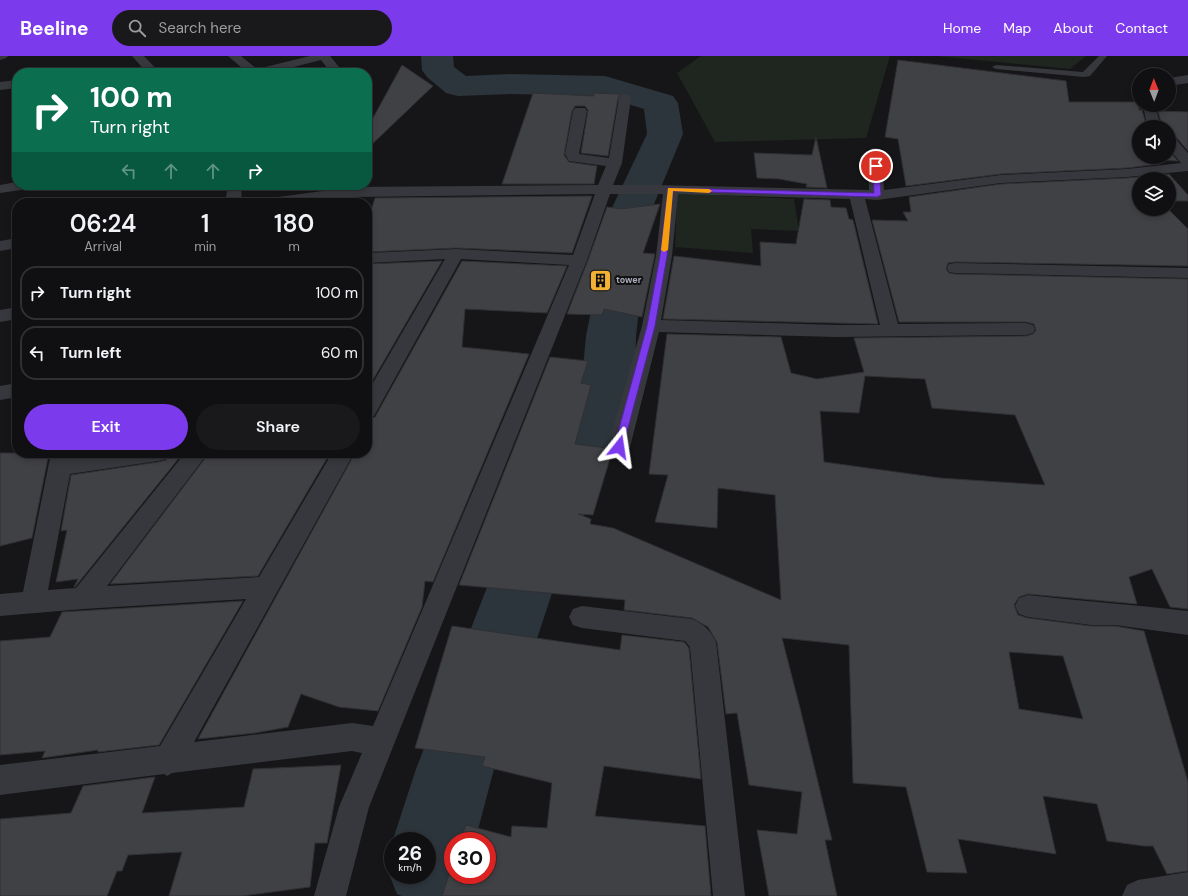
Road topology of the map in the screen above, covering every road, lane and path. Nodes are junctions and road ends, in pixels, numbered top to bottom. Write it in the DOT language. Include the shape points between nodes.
graph roads {
  1 [pos="138,56"];
  2 [pos="234,56"];
  3 [pos="323,56"];
  4 [pos="1103,56"];
  5 [pos="996,67"];
  6 [pos="149,68"];
  7 [pos="249,68"];
  8 [pos="275,68"];
  9 [pos="334,68"];
  10 [pos="1188,79"];
  11 [pos="1176,81"];
  12 [pos="12,85"];
  13 [pos="0,86"];
  14 [pos="625,98"];
  15 [pos="580,111"];
  16 [pos="1176,148"];
  17 [pos="876,152"];
  18 [pos="1188,162"];
  19 [pos="615,163"];
  20 [pos="1188,167"];
  21 [pos="12,187"];
  22 [pos="0,189"];
  23 [pos="604,189"];
  24 [pos="663,189"];
  25 [pos="317,191"];
  26 [pos="877,195"];
  27 [pos="858,196"];
  28 [pos="291,198"];
  29 [pos="350,198"];
  30 [pos="12,244"];
  31 [pos="0,246"];
  32 [pos="456,254"];
  33 [pos="372,258"];
  34 [pos="579,260"];
  35 [pos="956,268"];
  36 [pos="1188,273"];
  37 [pos="12,314"];
  38 [pos="0,316"];
  39 [pos="651,326"];
  40 [pos="1026,329"];
  41 [pos="891,331"];
  42 [pos="12,391"];
  43 [pos="0,394"];
  44 [pos="372,402"];
  45 [pos="619,447"];
  46 [pos="89,458"];
  47 [pos="193,458"];
  48 [pos="340,458"];
  49 [pos="61,460"];
  50 [pos="267,587"];
  51 [pos="83,598"];
  52 [pos="33,602"];
  53 [pos="0,605"];
  54 [pos="1028,606"];
  55 [pos="582,617"];
  56 [pos="1188,623"];
  57 [pos="381,742"];
  58 [pos="167,761"];
  59 [pos="0,780"];
  60 [pos="1188,888"];
  61 [pos="330,896"];
  62 [pos="729,896"];
  63 [pos="1138,896"];
  1 -- 6 [label="street"];
  2 -- 7 [label="street"];
  3 -- 8 [label="street"];
  3 -- 9 [label="street"];
  4 -- 5 [label="lane" via="1084,75"];
  10 -- 11 [label="street"];
  12 -- 13 [label="street"];
  14 -- 19 [label="street"];
  15 -- 19 [label="street" via="572,154 574,158"];
  16 -- 18 [label="street"];
  17 -- 26 [label="street"];
  19 -- 23 [label="street"];
  20 -- 26 [label="street" via="1127,173 1001,179"];
  21 -- 22 [label="street"];
  23 -- 24 [label="street"];
  23 -- 29 [label="street"];
  23 -- 34 [label="street"];
  24 -- 27 [label="street"];
  24 -- 39 [label="street" via="664,256"];
  25 -- 28 [label="street"];
  25 -- 29 [label="street"];
  26 -- 27 [label="street"];
  27 -- 41 [label="street"];
  30 -- 31 [label="street"];
  32 -- 33 [label="street"];
  32 -- 34 [label="street"];
  32 -- 44 [label="street"];
  34 -- 57 [label="street"];
  35 -- 36 [label="street"];
  37 -- 38 [label="street"];
  39 -- 41 [label="street"];
  39 -- 45 [label="street"];
  40 -- 41 [label="street"];
  42 -- 43 [label="street"];
  46 -- 49 [label="street"];
  47 -- 51 [label="street"];
  48 -- 50 [label="street"];
  49 -- 52 [label="street"];
  50 -- 51 [label="street"];
  50 -- 58 [label="street"];
  51 -- 52 [label="street"];
  52 -- 53 [label="street"];
  54 -- 56 [label="street"];
  55 -- 62 [label="street" via="670,627 692,632 703,642"];
  57 -- 58 [label="street" via="352,737"];
  57 -- 61 [label="street" via="354,807"];
  58 -- 59 [label="street"];
  60 -- 63 [label="street"];
}
